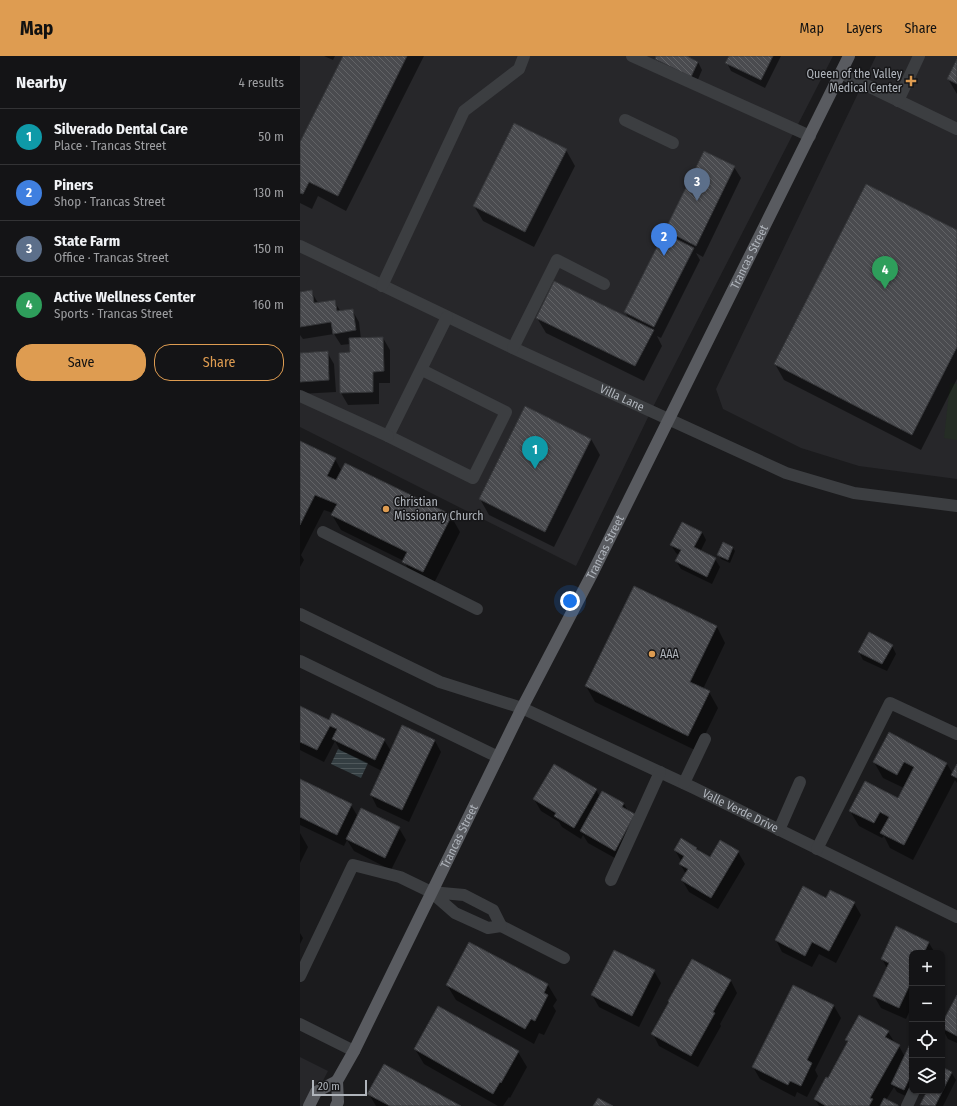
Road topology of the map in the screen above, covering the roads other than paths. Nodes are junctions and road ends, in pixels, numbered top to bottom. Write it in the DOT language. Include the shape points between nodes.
graph roads {
  1 [pos="524,56"];
  2 [pos="632,56"];
  3 [pos="849,56"];
  4 [pos="919,56"];
  5 [pos="841,73"];
  6 [pos="898,101"];
  7 [pos="625,120"];
  8 [pos="957,129"];
  9 [pos="810,136"];
  10 [pos="673,144"];
  11 [pos="300,246"];
  12 [pos="604,284"];
  13 [pos="382,286"];
  14 [pos="447,317"];
  15 [pos="513,348"];
  16 [pos="422,370"];
  17 [pos="300,396"];
  18 [pos="669,420"];
  19 [pos="388,436"];
  20 [pos="957,506"];
  21 [pos="323,532"];
  22 [pos="477,609"];
  23 [pos="300,614"];
  24 [pos="300,662"];
  25 [pos="522,708"];
  26 [pos="957,734"];
  27 [pos="705,739"];
  28 [pos="498,757"];
  29 [pos="660,772"];
  30 [pos="800,782"];
  31 [pos="684,784"];
  32 [pos="779,830"];
  33 [pos="817,849"];
  34 [pos="611,880"];
  35 [pos="431,892"];
  36 [pos="957,917"];
  37 [pos="501,926"];
  38 [pos="564,958"];
  39 [pos="300,976"];
  40 [pos="300,1024"];
  41 [pos="354,1051"];
  42 [pos="337,1081"];
  43 [pos="913,1094"];
  44 [pos="309,1106"];
  45 [pos="336,1106"];
  46 [pos="907,1106"];
  1 -- 13 [label="street" via="519,69 464,112"];
  2 -- 9 [label="street"];
  3 -- 5 [label="main road, Trancas Street"];
  4 -- 6 [label="street"];
  5 -- 6 [label="street"];
  5 -- 9 [label="main road, Trancas Street"];
  6 -- 8 [label="street"];
  7 -- 10 [label="street"];
  9 -- 18 [label="main road, Trancas Street"];
  11 -- 13 [label="street, Villa Lane"];
  12 -- 15 [label="street" via="556,260"];
  13 -- 14 [label="street, Villa Lane"];
  14 -- 15 [label="street, Villa Lane"];
  14 -- 16 [label="street"];
  15 -- 18 [label="street, Villa Lane"];
  16 -- 19 [label="street"];
  16 -- 19 [label="street" via="506,412 473,478"];
  17 -- 19 [label="street"];
  18 -- 20 [label="street, Villa Lane" via="786,473 854,493"];
  18 -- 25 [label="main road, Trancas Street"];
  21 -- 22 [label="street"];
  23 -- 25 [label="street, Valle Verde Drive" via="440,682"];
  24 -- 28 [label="street"];
  25 -- 28 [label="main road, Trancas Street"];
  25 -- 29 [label="street, Valle Verde Drive"];
  26 -- 33 [label="street" via="890,703"];
  27 -- 31 [label="street"];
  28 -- 35 [label="main road, Trancas Street"];
  29 -- 31 [label="street, Valle Verde Drive"];
  29 -- 34 [label="street"];
  30 -- 32 [label="street"];
  31 -- 32 [label="street, Valle Verde Drive"];
  32 -- 33 [label="street, Valle Verde Drive"];
  33 -- 36 [label="street, Valle Verde Drive"];
  35 -- 37 [label="street" via="455,913 488,928"];
  35 -- 37 [label="street" via="464,895 493,910"];
  35 -- 39 [label="street" via="400,877 353,865"];
  35 -- 41 [label="main road, Trancas Street"];
  37 -- 38 [label="street"];
  40 -- 41 [label="street"];
  41 -- 42 [label="main road, Trancas Street"];
  42 -- 44 [label="main road" via="316,1092"];
  42 -- 45 [label="main road"];
  43 -- 46 [label="street"];
}
